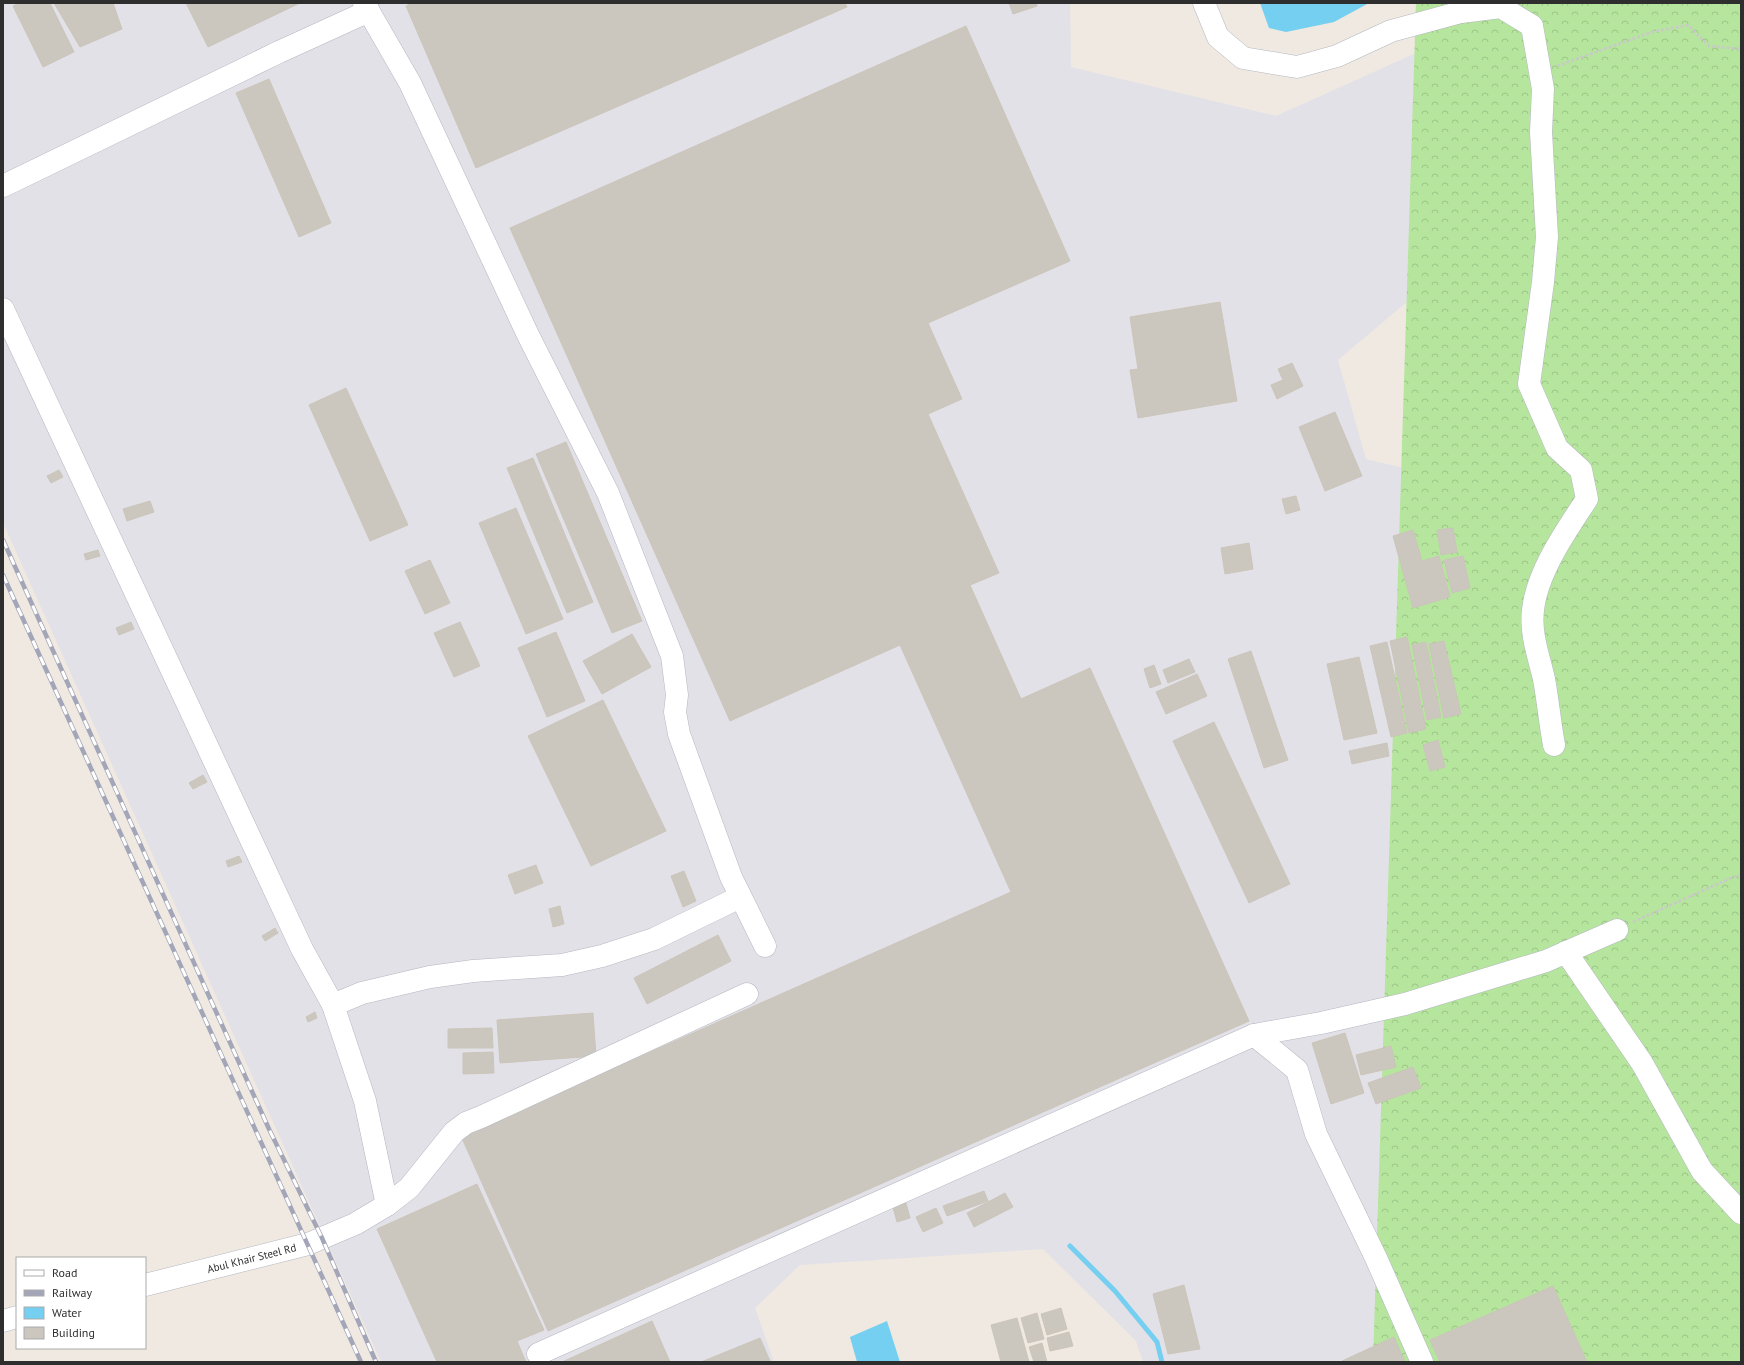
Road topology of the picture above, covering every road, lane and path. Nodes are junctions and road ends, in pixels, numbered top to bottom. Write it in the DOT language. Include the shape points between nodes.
graph roads {
  1 [pos="1204,3"];
  2 [pos="366,7"];
  3 [pos="1741,50"];
  4 [pos="1540,72"];
  5 [pos="3,186"];
  6 [pos="3,309"];
  7 [pos="1554,745"];
  8 [pos="1741,876"];
  9 [pos="740,896"];
  10 [pos="1617,930"];
  11 [pos="765,946"];
  12 [pos="1566,952"];
  13 [pos="747,994"];
  14 [pos="333,1005"];
  15 [pos="1254,1035"];
  16 [pos="387,1205"];
  17 [pos="1741,1213"];
  18 [pos="146,1285"];
  19 [pos="16,1317"];
  20 [pos="3,1321"];
  21 [pos="538,1354"];
  22 [pos="1422,1362"];
  1 -- 4 [label="street" via="1218,37 1243,58 1298,68 1337,56 1391,31 1461,12 1501,7 1532,26"];
  2 -- 5 [label="street"];
  2 -- 9 [label="street" via="410,83 528,335 608,493 672,656 677,695 675,712 679,734"];
  3 -- 4 [label="path" via="1709,46 1688,25 1652,32"];
  4 -- 7 [label="street" via="1543,89 1542,132 1547,237 1529,384 1557,448 1581,470 1587,499 1565,532 1541,580 1533,610 1534,640 1544,679"];
  6 -- 14 [label="street" via="302,949"];
  8 -- 10 [label="path" via="1731,878"];
  9 -- 11 [label="street"];
  9 -- 14 [label="street" via="654,939 602,956 562,965 430,977 362,993"];
  10 -- 12 [label="street"];
  12 -- 15 [label="street" via="1546,961 1405,1004"];
  12 -- 17 [label="street" via="1642,1063 1702,1171"];
  13 -- 16 [label="street, Abul Khair Steel Rd" via="466,1123 444,1143 409,1188"];
  14 -- 16 [label="street" via="365,1101"];
  15 -- 21 [label="street"];
  15 -- 22 [label="street" via="1298,1070 1316,1134 1376,1258"];
  16 -- 18 [label="street, Abul Khair Steel Rd" via="355,1224 308,1244"];
  19 -- 20 [label="street"];
}
